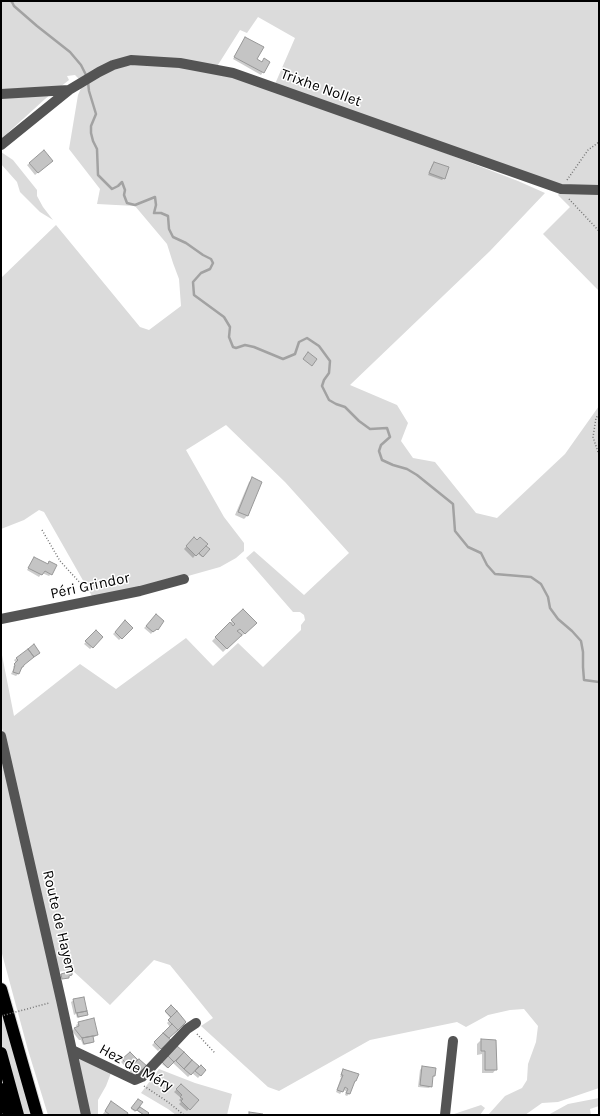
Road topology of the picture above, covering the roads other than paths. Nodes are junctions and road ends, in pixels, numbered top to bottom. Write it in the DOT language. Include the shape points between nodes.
graph roads {
  1 [pos="69,90"];
  2 [pos="1,94"];
  3 [pos="1,145"];
  4 [pos="599,190"];
  5 [pos="184,579"];
  6 [pos="1,619"];
  7 [pos="1,736"];
  8 [pos="1,989"];
  9 [pos="193,1025"];
  10 [pos="453,1041"];
  11 [pos="72,1050"];
  12 [pos="1,1053"];
  13 [pos="1,1089"];
  14 [pos="9,1115"];
  15 [pos="18,1115"];
  16 [pos="37,1115"];
  17 [pos="86,1115"];
  18 [pos="445,1115"];
  1 -- 2 [label="street"];
  1 -- 3 [label="street"];
  1 -- 4 [label="street, Trixhe Nollet" via="113,65 131,60 180,63 233,73 561,189"];
  5 -- 6 [label="street, Péri Grindor" via="140,591"];
  7 -- 11 [label="street, Route de Hayen"];
  8 -- 16 [label="highway"];
  9 -- 11 [label="street, Hez de Méry" via="142,1077 134,1080"];
  10 -- 18 [label="street"];
  11 -- 17 [label="street, Route de Hayen"];
  12 -- 15 [label="highway"];
  13 -- 14 [label="highway"];
}
